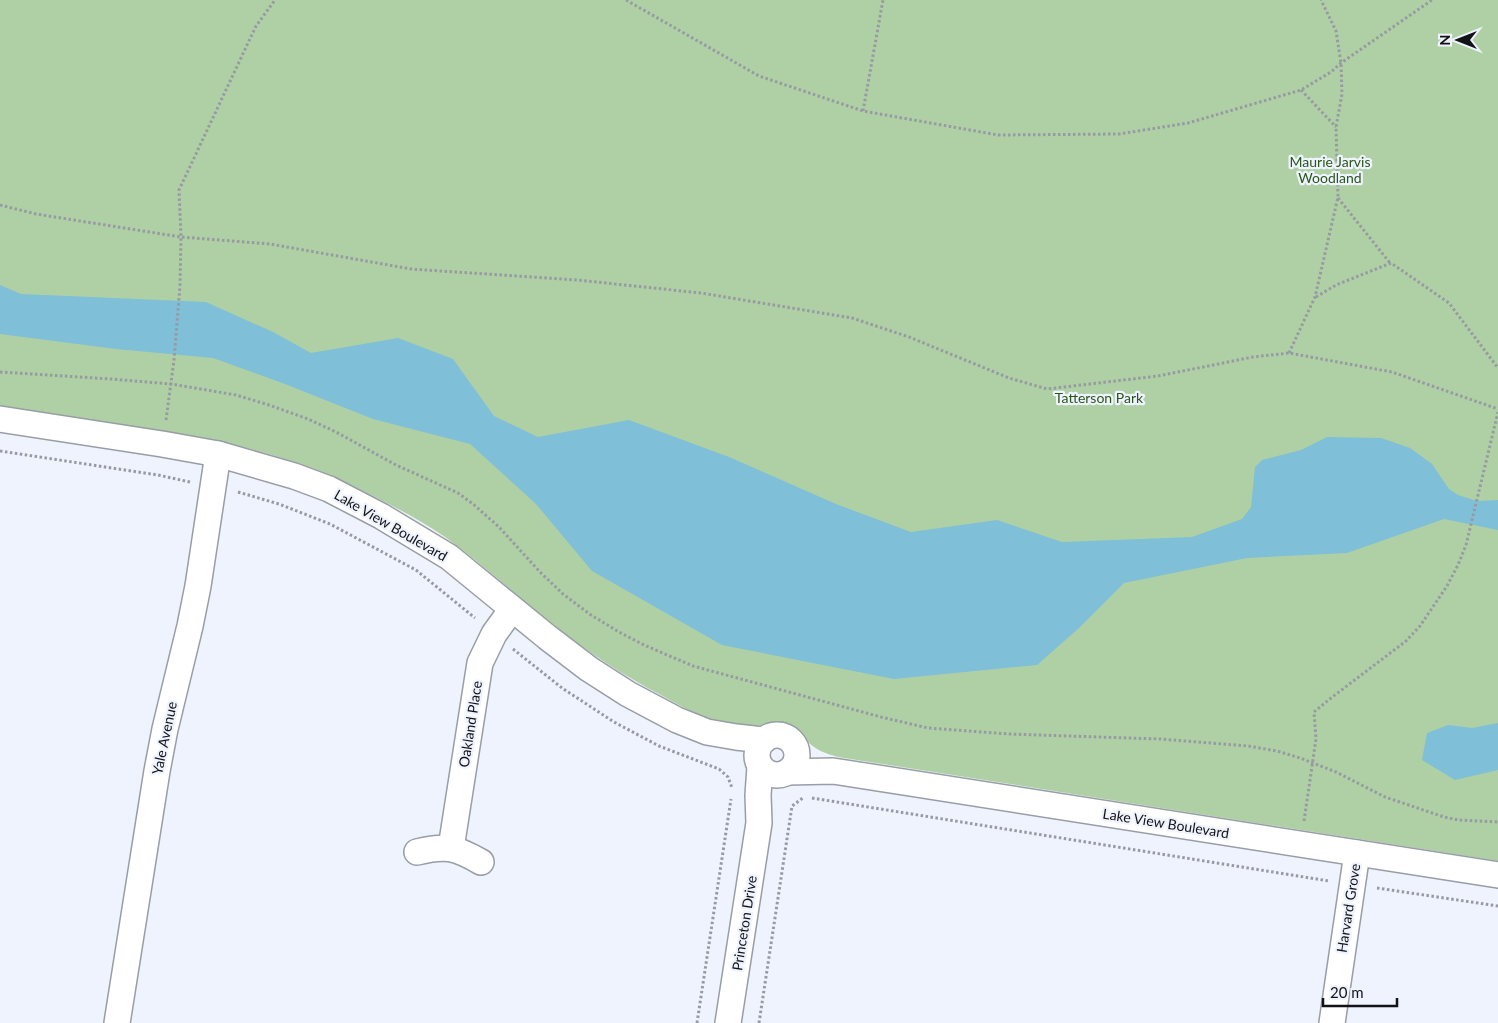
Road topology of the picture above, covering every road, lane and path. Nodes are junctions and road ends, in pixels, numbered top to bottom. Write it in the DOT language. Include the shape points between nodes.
graph roads {
  1 [pos="276,0"];
  2 [pos="626,0"];
  3 [pos="883,0"];
  4 [pos="1321,0"];
  5 [pos="1432,0"];
  6 [pos="1341,63"];
  7 [pos="1301,90"];
  8 [pos="863,111"];
  9 [pos="1336,127"];
  10 [pos="1338,197"];
  11 [pos="0,205"];
  12 [pos="181,237"];
  13 [pos="1391,263"];
  14 [pos="1315,297"];
  15 [pos="1289,353"];
  16 [pos="174,360"];
  17 [pos="1498,368"];
  18 [pos="0,372"];
  19 [pos="1498,411"];
  20 [pos="0,419"];
  21 [pos="218,454"];
  22 [pos="512,609"];
  23 [pos="707,732"];
  24 [pos="764,740"];
  25 [pos="796,749"];
  26 [pos="1313,763"];
  27 [pos="771,770"];
  28 [pos="834,771"];
  29 [pos="1498,822"];
  30 [pos="1301,844"];
  31 [pos="451,848"];
  32 [pos="417,852"];
  33 [pos="1356,853"];
  34 [pos="481,862"];
  35 [pos="1498,875"];
  36 [pos="1295,876"];
  37 [pos="1352,884"];
  38 [pos="1498,906"];
  39 [pos="117,1023"];
  40 [pos="728,1023"];
  41 [pos="759,1023"];
  42 [pos="1332,1023"];
  1 -- 12 [label="path" via="256,26 179,190"];
  2 -- 8 [label="path" via="760,76"];
  3 -- 8 [label="path"];
  4 -- 6 [label="path" via="1336,31"];
  5 -- 6 [label="path"];
  6 -- 7 [label="path"];
  6 -- 9 [label="path" via="1342,94"];
  7 -- 8 [label="path" via="1188,123 1119,134 998,135"];
  7 -- 9 [label="path"];
  9 -- 10 [label="path"];
  10 -- 13 [label="path"];
  10 -- 14 [label="path"];
  11 -- 12 [label="path" via="36,214"];
  12 -- 15 [label="path" via="270,244 411,269 577,280 701,293 852,318 909,337 1009,378 1047,389 1158,376"];
  12 -- 16 [label="path"];
  13 -- 14 [label="path"];
  13 -- 17 [label="path" via="1449,303"];
  14 -- 15 [label="path"];
  15 -- 19 [label="path" via="1392,372"];
  18 -- 26 [label="path" via="180,385 236,395 308,419 458,493 499,527 563,594 591,615 644,645 692,666 928,728 1207,742 1277,751"];
  19 -- 26 [label="path" via="1472,525 1447,586 1406,641 1314,712 1316,739"];
  20 -- 21 [label="street, Lake View Boulevard"];
  21 -- 22 [label="street, Lake View Boulevard" via="294,476 355,501 449,557"];
  21 -- 39 [label="street, Yale Avenue" via="196,594 157,772"];
  22 -- 23 [label="street, Lake View Boulevard" via="589,669 628,694"];
  22 -- 31 [label="street, Oakland Place" via="480,662"];
  23 -- 24 [label="street, Lake View Boulevard"];
  23 -- 27 [label="street, Lake View Boulevard"];
  24 -- 25 [label="street" via="782,736"];
  24 -- 27 [label="street" via="757,751"];
  25 -- 27 [label="street" via="792,768"];
  25 -- 28 [label="street, Lake View Boulevard"];
  26 -- 29 [label="path" via="1385,797 1444,817"];
  26 -- 30 [label="path"];
  27 -- 28 [label="street, Lake View Boulevard"];
  27 -- 40 [label="street, Princeton Drive" via="759,823"];
  28 -- 30 [label="street, Lake View Boulevard"];
  30 -- 33 [label="street, Lake View Boulevard"];
  30 -- 36 [label="path"];
  31 -- 32 [label="street"];
  31 -- 34 [label="street"];
  33 -- 35 [label="street, Lake View Boulevard"];
  33 -- 37 [label="street, Harvard Grove"];
  36 -- 37 [label="path"];
  36 -- 41 [label="path" via="804,797 792,806"];
  37 -- 38 [label="path"];
  37 -- 42 [label="street, Harvard Grove"];
}
